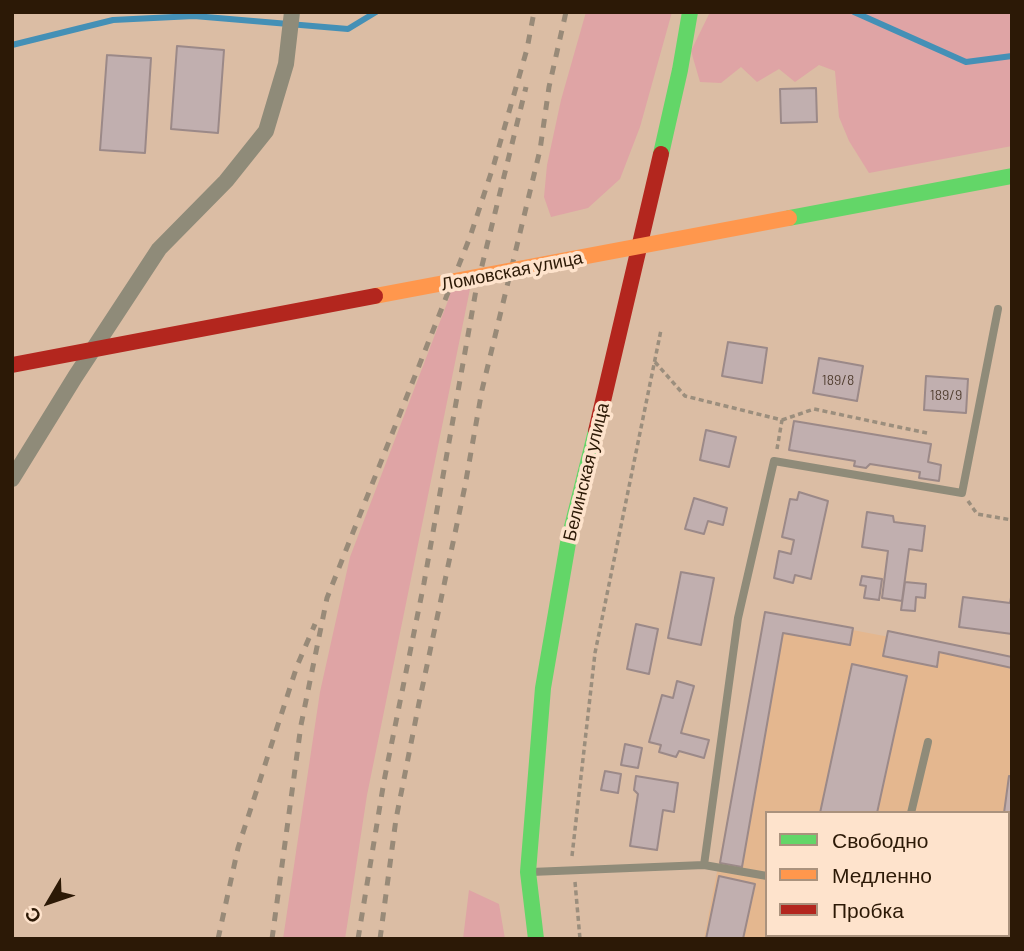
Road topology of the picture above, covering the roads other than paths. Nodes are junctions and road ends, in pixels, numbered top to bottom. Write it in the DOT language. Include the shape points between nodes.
graph roads {
  1 [pos="292,12"];
  2 [pos="690,12"];
  3 [pos="1012,176"];
  4 [pos="998,309"];
  5 [pos="12,365"];
  6 [pos="12,479"];
  7 [pos="928,742"];
  8 [pos="911,811"];
  9 [pos="704,866"];
  10 [pos="528,872"];
  11 [pos="765,876"];
  12 [pos="537,939"];
  1 -- 6 [label="street" via="286,64 266,131 226,181 159,249"];
  2 -- 10 [label="main road, Белинская улица" via="629,297 568,543 542,688"];
  3 -- 5 [label="main road, Ломовская улица, bridge"];
  4 -- 9 [label="lane" via="962,493 774,461 738,618"];
  7 -- 8 [label="lane"];
  9 -- 10 [label="lane"];
  9 -- 11 [label="lane"];
  10 -- 12 [label="main road, Белинская улица"];
}
